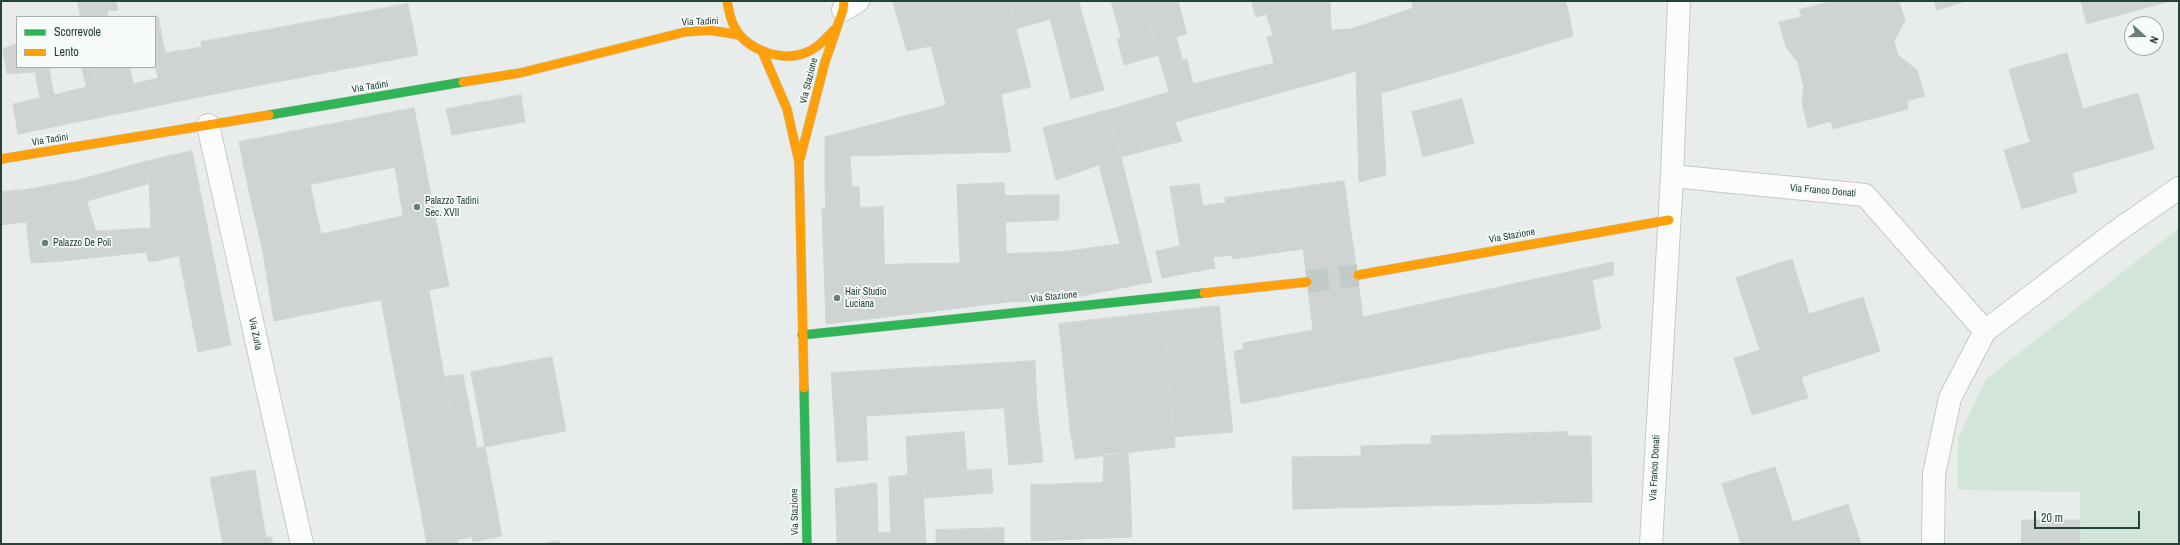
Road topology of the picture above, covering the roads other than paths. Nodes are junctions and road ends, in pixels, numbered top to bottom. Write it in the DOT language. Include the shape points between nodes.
graph roads {
  1 [pos="727,1"];
  2 [pos="1679,1"];
  3 [pos="845,10"];
  4 [pos="740,35"];
  5 [pos="762,51"];
  6 [pos="208,125"];
  7 [pos="1,159"];
  8 [pos="799,162"];
  9 [pos="1672,176"];
  10 [pos="2179,188"];
  11 [pos="1669,220"];
  12 [pos="1358,275"];
  13 [pos="1308,282"];
  14 [pos="1985,332"];
  15 [pos="802,335"];
  16 [pos="302,544"];
  17 [pos="807,544"];
  18 [pos="1651,544"];
  19 [pos="1933,544"];
  1 -- 4 [label="street" via="730,18"];
  2 -- 9 [label="street, Via Franco Donati"];
  3 -- 5 [label="street" via="813,50 782,56"];
  3 -- 8 [label="street, Via Stazione" via="824,62"];
  4 -- 5 [label="street"];
  4 -- 6 [label="street, Via Tadini" via="708,30 685,32 520,73"];
  5 -- 8 [label="street, Via Stazione" via="787,110"];
  6 -- 7 [label="street, Via Tadini"];
  6 -- 16 [label="street, Via Zurla"];
  8 -- 15 [label="street, Via Stazione"];
  9 -- 11 [label="street, Via Franco Donati"];
  9 -- 14 [label="street, Via Franco Donati" via="1865,195"];
  10 -- 14 [label="street" via="2117,231"];
  11 -- 12 [label="street, Via Stazione"];
  11 -- 18 [label="street, Via Franco Donati"];
  13 -- 15 [label="street, Via Stazione"];
  14 -- 19 [label="street" via="1950,398 1934,474"];
  15 -- 17 [label="street, Via Stazione"];
}
